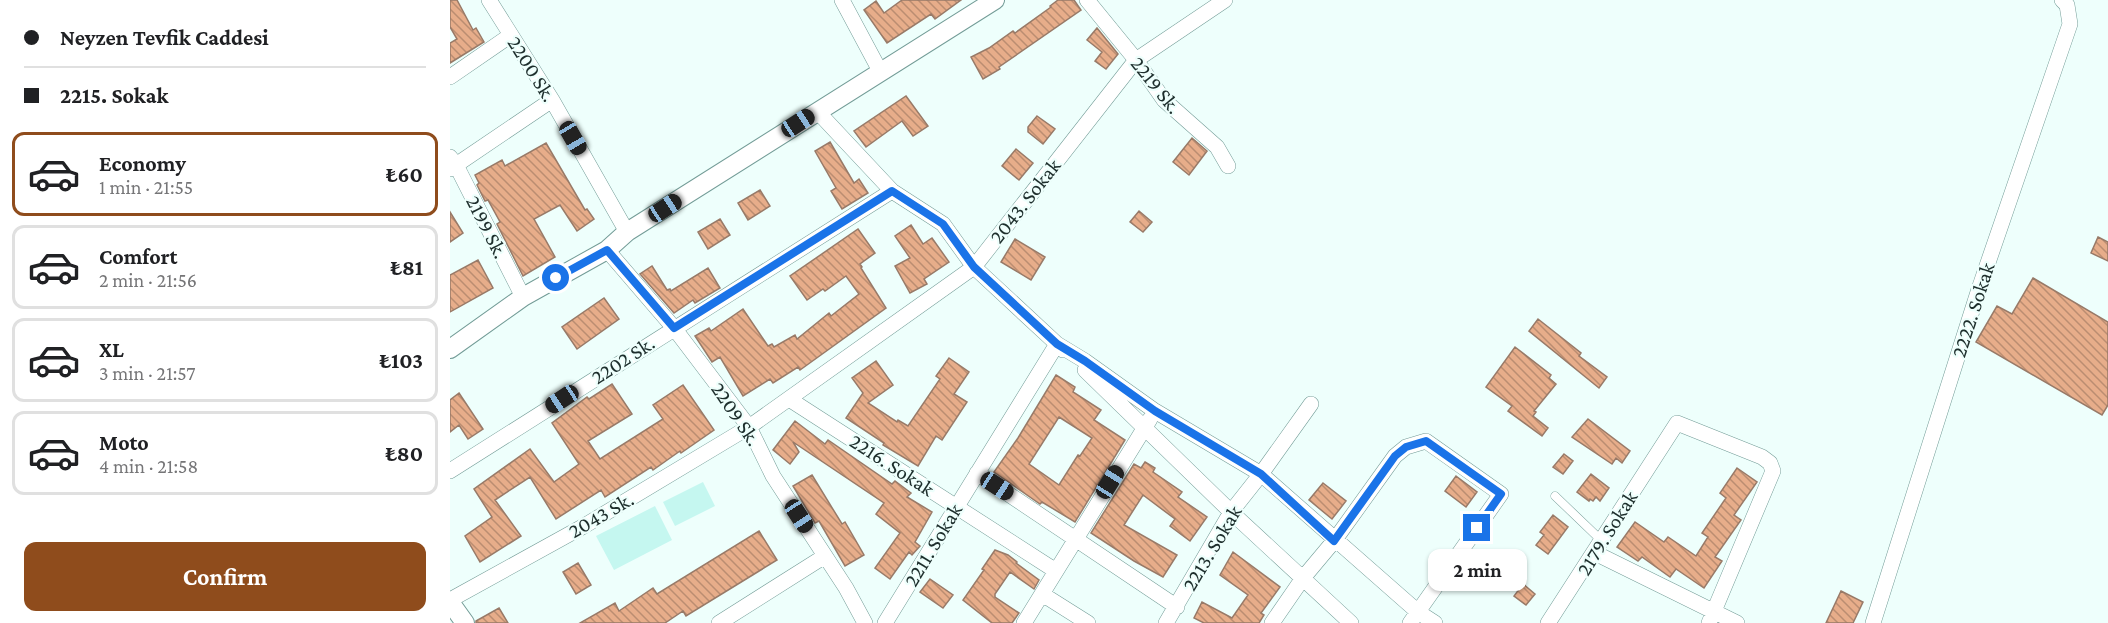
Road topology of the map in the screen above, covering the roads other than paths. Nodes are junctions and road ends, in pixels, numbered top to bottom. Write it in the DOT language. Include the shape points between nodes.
graph roads {
  1 [pos="489,0"];
  2 [pos="842,0"];
  3 [pos="995,0"];
  4 [pos="1087,0"];
  5 [pos="1225,0"];
  6 [pos="2062,0"];
  7 [pos="512,35"];
  8 [pos="1136,60"];
  9 [pos="880,72"];
  10 [pos="450,77"];
  11 [pos="552,100"];
  12 [pos="817,111"];
  13 [pos="452,164"];
  14 [pos="1228,166"];
  15 [pos="892,191"];
  16 [pos="627,232"];
  17 [pos="607,250"];
  18 [pos="974,267"];
  19 [pos="523,297"];
  20 [pos="674,328"];
  21 [pos="1057,344"];
  22 [pos="450,349"];
  23 [pos="789,399"];
  24 [pos="1311,404"];
  25 [pos="1155,411"];
  26 [pos="749,426"];
  27 [pos="1145,427"];
  28 [pos="450,471"];
  29 [pos="977,472"];
  30 [pos="1261,474"];
  31 [pos="1555,496"];
  32 [pos="956,506"];
  33 [pos="1231,512"];
  34 [pos="1076,537"];
  35 [pos="1334,541"];
  36 [pos="1598,547"];
  37 [pos="825,555"];
  38 [pos="1056,571"];
  39 [pos="1303,578"];
  40 [pos="1042,594"];
  41 [pos="450,601"];
  42 [pos="1177,607"];
  43 [pos="1414,618"];
  44 [pos="1712,618"];
  45 [pos="465,623"];
  46 [pos="719,623"];
  47 [pos="865,623"];
  48 [pos="885,623"];
  49 [pos="1024,623"];
  50 [pos="1088,623"];
  51 [pos="1166,623"];
  52 [pos="1272,623"];
  53 [pos="1351,623"];
  54 [pos="1435,623"];
  55 [pos="1548,623"];
  56 [pos="1737,623"];
  57 [pos="1873,623"];
  1 -- 7 [label="street, 2200 Sk."];
  2 -- 9 [label="street"];
  3 -- 9 [label="street"];
  4 -- 8 [label="street, 2219 Sk."];
  5 -- 8 [label="street, 2043. Sokak"];
  6 -- 57 [label="street, 2222. Sokak" via="2067,4 2070,24 1978,289"];
  7 -- 10 [label="street"];
  7 -- 11 [label="street, 2200 Sk."];
  8 -- 14 [label="street, 2219 Sk." via="1164,100 1217,147"];
  8 -- 18 [label="street, 2043. Sokak"];
  9 -- 12 [label="street"];
  11 -- 13 [label="street"];
  11 -- 16 [label="street, 2200 Sk."];
  12 -- 15 [label="street"];
  12 -- 16 [label="street"];
  13 -- 19 [label="street, 2199 Sk."];
  15 -- 18 [label="street" via="943,224"];
  15 -- 20 [label="street, 2202 Sk."];
  16 -- 17 [label="street"];
  17 -- 19 [label="street"];
  17 -- 20 [label="street, 2209 Sk."];
  18 -- 21 [label="street"];
  18 -- 23 [label="street, 2043. Sokak"];
  19 -- 22 [label="street"];
  20 -- 26 [label="street, 2209 Sk."];
  20 -- 28 [label="street, 2202 Sk."];
  21 -- 25 [label="street"];
  21 -- 27 [label="street"];
  21 -- 29 [label="street, 2211. Sokak"];
  23 -- 26 [label="street, 2043. Sokak"];
  23 -- 32 [label="street, 2216. Sokak"];
  24 -- 30 [label="street, 2213. Sokak"];
  25 -- 27 [label="street"];
  25 -- 30 [label="street"];
  26 -- 37 [label="street, 2209 Sk." via="773,476"];
  26 -- 41 [label="street, 2043 Sk."];
  27 -- 33 [label="street"];
  27 -- 34 [label="street"];
  29 -- 32 [label="street, 2211. Sokak"];
  29 -- 34 [label="street"];
  30 -- 33 [label="street, 2213. Sokak"];
  30 -- 35 [label="street"];
  31 -- 36 [label="lane"];
  32 -- 38 [label="street, 2216. Sokak"];
  32 -- 48 [label="street, 2211. Sokak"];
  33 -- 39 [label="street"];
  33 -- 42 [label="street, 2213. Sokak"];
  34 -- 38 [label="street"];
  34 -- 42 [label="street"];
  35 -- 39 [label="street"];
  35 -- 43 [label="street"];
  35 -- 43 [label="street" via="1395,456 1406,447 1426,441 1501,494"];
  36 -- 44 [label="street"];
  36 -- 44 [label="street, 2179. Sokak" via="1677,423 1761,457 1773,471"];
  36 -- 55 [label="street, 2179. Sokak"];
  37 -- 46 [label="street"];
  37 -- 47 [label="street, 2209 Sk."];
  38 -- 40 [label="street"];
  39 -- 52 [label="street"];
  39 -- 53 [label="street"];
  40 -- 49 [label="street"];
  40 -- 50 [label="street"];
  41 -- 45 [label="street"];
  42 -- 51 [label="street, 2213. Sokak"];
  43 -- 54 [label="street"];
  44 -- 56 [label="street"];
}
